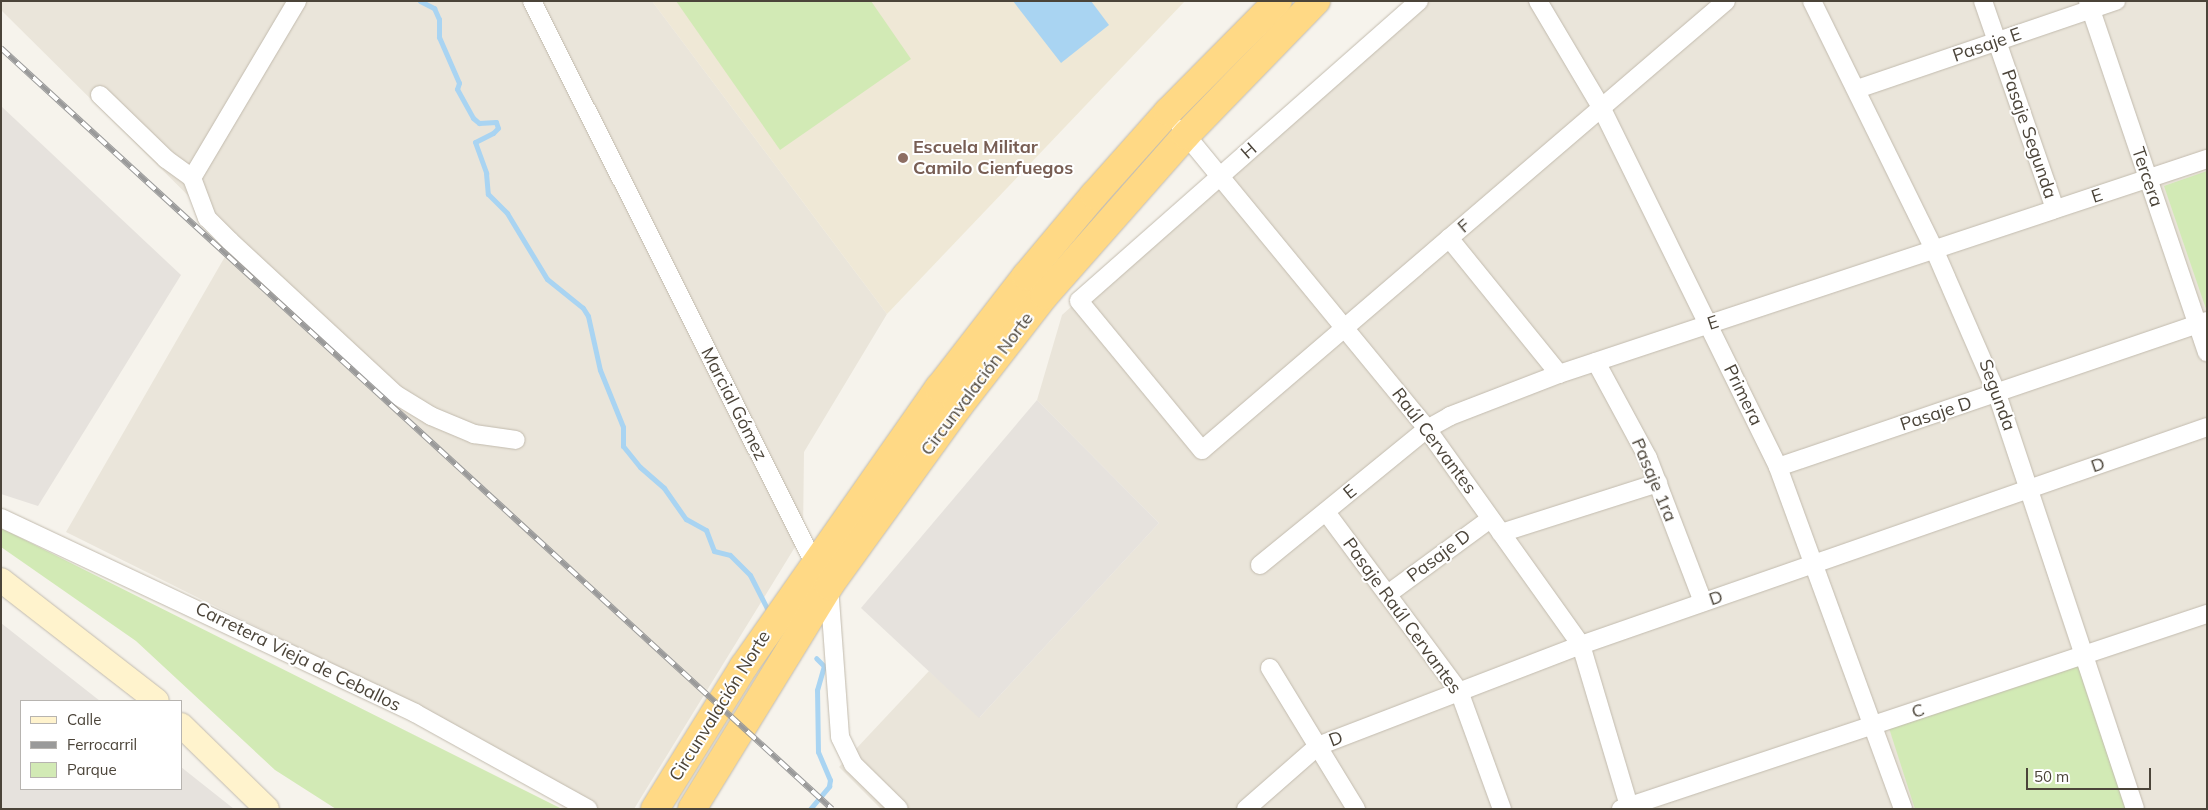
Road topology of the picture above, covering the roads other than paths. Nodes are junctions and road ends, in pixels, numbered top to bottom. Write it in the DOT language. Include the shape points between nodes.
graph roads {
  1 [pos="532,1"];
  2 [pos="1278,1"];
  3 [pos="1316,1"];
  4 [pos="1419,1"];
  5 [pos="1538,1"];
  6 [pos="1726,1"];
  7 [pos="1812,1"];
  8 [pos="1983,1"];
  9 [pos="2116,1"];
  10 [pos="290,4"];
  11 [pos="2089,6"];
  12 [pos="1998,41"];
  13 [pos="1857,89"];
  14 [pos="100,95"];
  15 [pos="1602,107"];
  16 [pos="1168,112"];
  17 [pos="1186,135"];
  18 [pos="2207,159"];
  19 [pos="1220,177"];
  20 [pos="192,178"];
  21 [pos="2148,179"];
  22 [pos="2055,209"];
  23 [pos="1449,238"];
  24 [pos="1934,249"];
  25 [pos="2202,322"];
  26 [pos="1709,324"];
  27 [pos="1345,327"];
  28 [pos="2207,352"];
  29 [pos="1596,362"];
  30 [pos="1560,374"];
  31 [pos="1998,394"];
  32 [pos="2207,427"];
  33 [pos="1427,429"];
  34 [pos="516,440"];
  35 [pos="1202,450"];
  36 [pos="1778,467"];
  37 [pos="1658,483"];
  38 [pos="2029,489"];
  39 [pos="1326,512"];
  40 [pos="1,518"];
  41 [pos="1490,519"];
  42 [pos="1501,533"];
  43 [pos="814,563"];
  44 [pos="1814,564"];
  45 [pos="1260,565"];
  46 [pos="1,580"];
  47 [pos="828,586"];
  48 [pos="1388,594"];
  49 [pos="1703,602"];
  50 [pos="2207,614"];
  51 [pos="1581,645"];
  52 [pos="2086,654"];
  53 [pos="1270,668"];
  54 [pos="1460,691"];
  55 [pos="157,700"];
  56 [pos="182,726"];
  57 [pos="1874,726"];
  58 [pos="1318,746"];
  59 [pos="1627,808"];
  60 [pos="266,809"];
  61 [pos="588,809"];
  62 [pos="656,809"];
  63 [pos="692,809"];
  64 [pos="899,809"];
  65 [pos="1246,809"];
  66 [pos="1356,809"];
  67 [pos="1502,809"];
  68 [pos="1904,809"];
  69 [pos="2135,809"];
  1 -- 43 [label="street, Marcial Gómez"];
  2 -- 16 [label="highway, Circunvalación Norte"];
  3 -- 17 [label="highway, Circunvalación Norte"];
  4 -- 19 [label="street, H"];
  5 -- 15 [label="street, Primera"];
  6 -- 15 [label="street, F"];
  7 -- 13 [label="street, Segunda"];
  8 -- 12 [label="street, Pasaje Segunda"];
  9 -- 11 [label="street, Pasaje E"];
  10 -- 20 [label="street"];
  11 -- 12 [label="street, Pasaje E"];
  11 -- 21 [label="street, Tercera"];
  12 -- 13 [label="street, Pasaje E"];
  12 -- 22 [label="street, Pasaje Segunda"];
  13 -- 24 [label="street, Segunda"];
  14 -- 20 [label="street" via="166,159"];
  15 -- 23 [label="street, F"];
  15 -- 26 [label="street, Primera"];
  16 -- 17 [label="street, Raúl Cervantes"];
  16 -- 43 [label="highway, Circunvalación Norte" via="1026,276 939,388"];
  17 -- 19 [label="street, Raúl Cervantes"];
  17 -- 47 [label="highway, Circunvalación Norte" via="1045,295 958,407"];
  18 -- 21 [label="street, E"];
  19 -- 27 [label="street, Raúl Cervantes"];
  19 -- 35 [label="street, H" via="1079,301"];
  20 -- 34 [label="street" via="207,218 395,394 431,416 474,434"];
  21 -- 22 [label="street, E"];
  21 -- 25 [label="street, Tercera"];
  22 -- 24 [label="street, E"];
  23 -- 27 [label="street, F"];
  23 -- 30 [label="street"];
  24 -- 26 [label="street, E"];
  24 -- 31 [label="street, Segunda"];
  25 -- 28 [label="street, Tercera"];
  25 -- 31 [label="street, Pasaje D"];
  26 -- 29 [label="street, E"];
  26 -- 36 [label="street, Primera"];
  27 -- 33 [label="street, Raúl Cervantes"];
  27 -- 35 [label="street, F"];
  29 -- 30 [label="street, E"];
  29 -- 37 [label="street, Pasaje 1ra"];
  30 -- 33 [label="street, E" via="1450,416"];
  31 -- 36 [label="street, Pasaje D"];
  31 -- 38 [label="street, Segunda"];
  32 -- 38 [label="street, D"];
  33 -- 39 [label="street, E"];
  33 -- 41 [label="street, Raúl Cervantes"];
  36 -- 44 [label="street, Primera"];
  37 -- 42 [label="street"];
  37 -- 49 [label="street, Pasaje 1ra"];
  38 -- 44 [label="street, D"];
  38 -- 52 [label="street, Segunda"];
  39 -- 45 [label="street, E"];
  39 -- 48 [label="street, Pasaje Raúl Cervantes"];
  40 -- 61 [label="street, Carretera Vieja de Ceballos" via="415,713"];
  41 -- 42 [label="street, Raúl Cervantes"];
  41 -- 48 [label="street, Pasaje D"];
  42 -- 51 [label="street, Raúl Cervantes"];
  43 -- 47 [label="street, Marcial Gómez"];
  43 -- 62 [label="highway, Circunvalación Norte" via="744,666"];
  44 -- 49 [label="street, D"];
  44 -- 57 [label="street, Primera"];
  46 -- 55 [label="main road"];
  47 -- 63 [label="highway, Circunvalación Norte"];
  47 -- 64 [label="street, Marcial Gómez" via="840,737 853,764"];
  48 -- 54 [label="street, Pasaje Raúl Cervantes"];
  49 -- 51 [label="street, D"];
  50 -- 52 [label="street, C"];
  51 -- 54 [label="street, D"];
  51 -- 59 [label="street, Raúl Cervantes"];
  52 -- 57 [label="street, C"];
  52 -- 69 [label="street, Segunda"];
  53 -- 58 [label="street"];
  54 -- 58 [label="street, D"];
  54 -- 67 [label="street, Pasaje Raúl Cervantes"];
  56 -- 60 [label="main road"];
  57 -- 59 [label="street, C"];
  57 -- 68 [label="street, Primera"];
  58 -- 65 [label="street, D"];
  58 -- 66 [label="street"];
}
